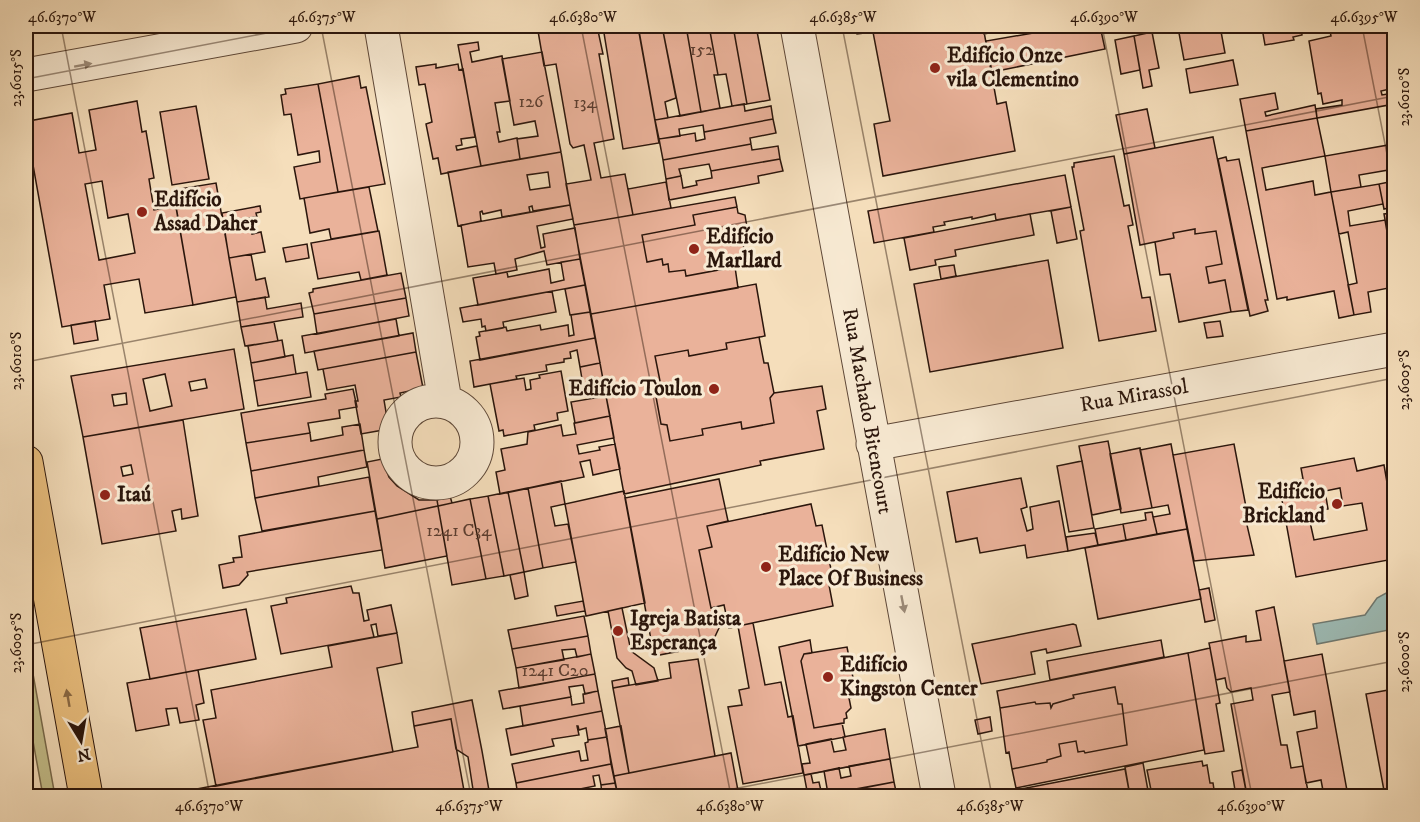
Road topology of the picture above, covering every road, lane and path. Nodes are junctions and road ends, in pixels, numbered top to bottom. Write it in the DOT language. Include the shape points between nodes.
graph roads {
  1 [pos="297,26"];
  2 [pos="381,26"];
  3 [pos="797,26"];
  4 [pos="26,75"];
  5 [pos="1395,349"];
  6 [pos="445,401"];
  7 [pos="873,444"];
  8 [pos="26,462"];
  9 [pos="86,796"];
  10 [pos="939,796"];
  4 -- 1 [label="street, one-way"];
  2 -- 6 [label="street"];
  3 -- 7 [label="street, Rua Machado Bitencourt"];
  5 -- 7 [label="street, Rua Mirassol"];
  7 -- 10 [label="street, Rua Machado Bitencourt, one-way"];
  9 -- 8 [label="main road, one-way"];
}
